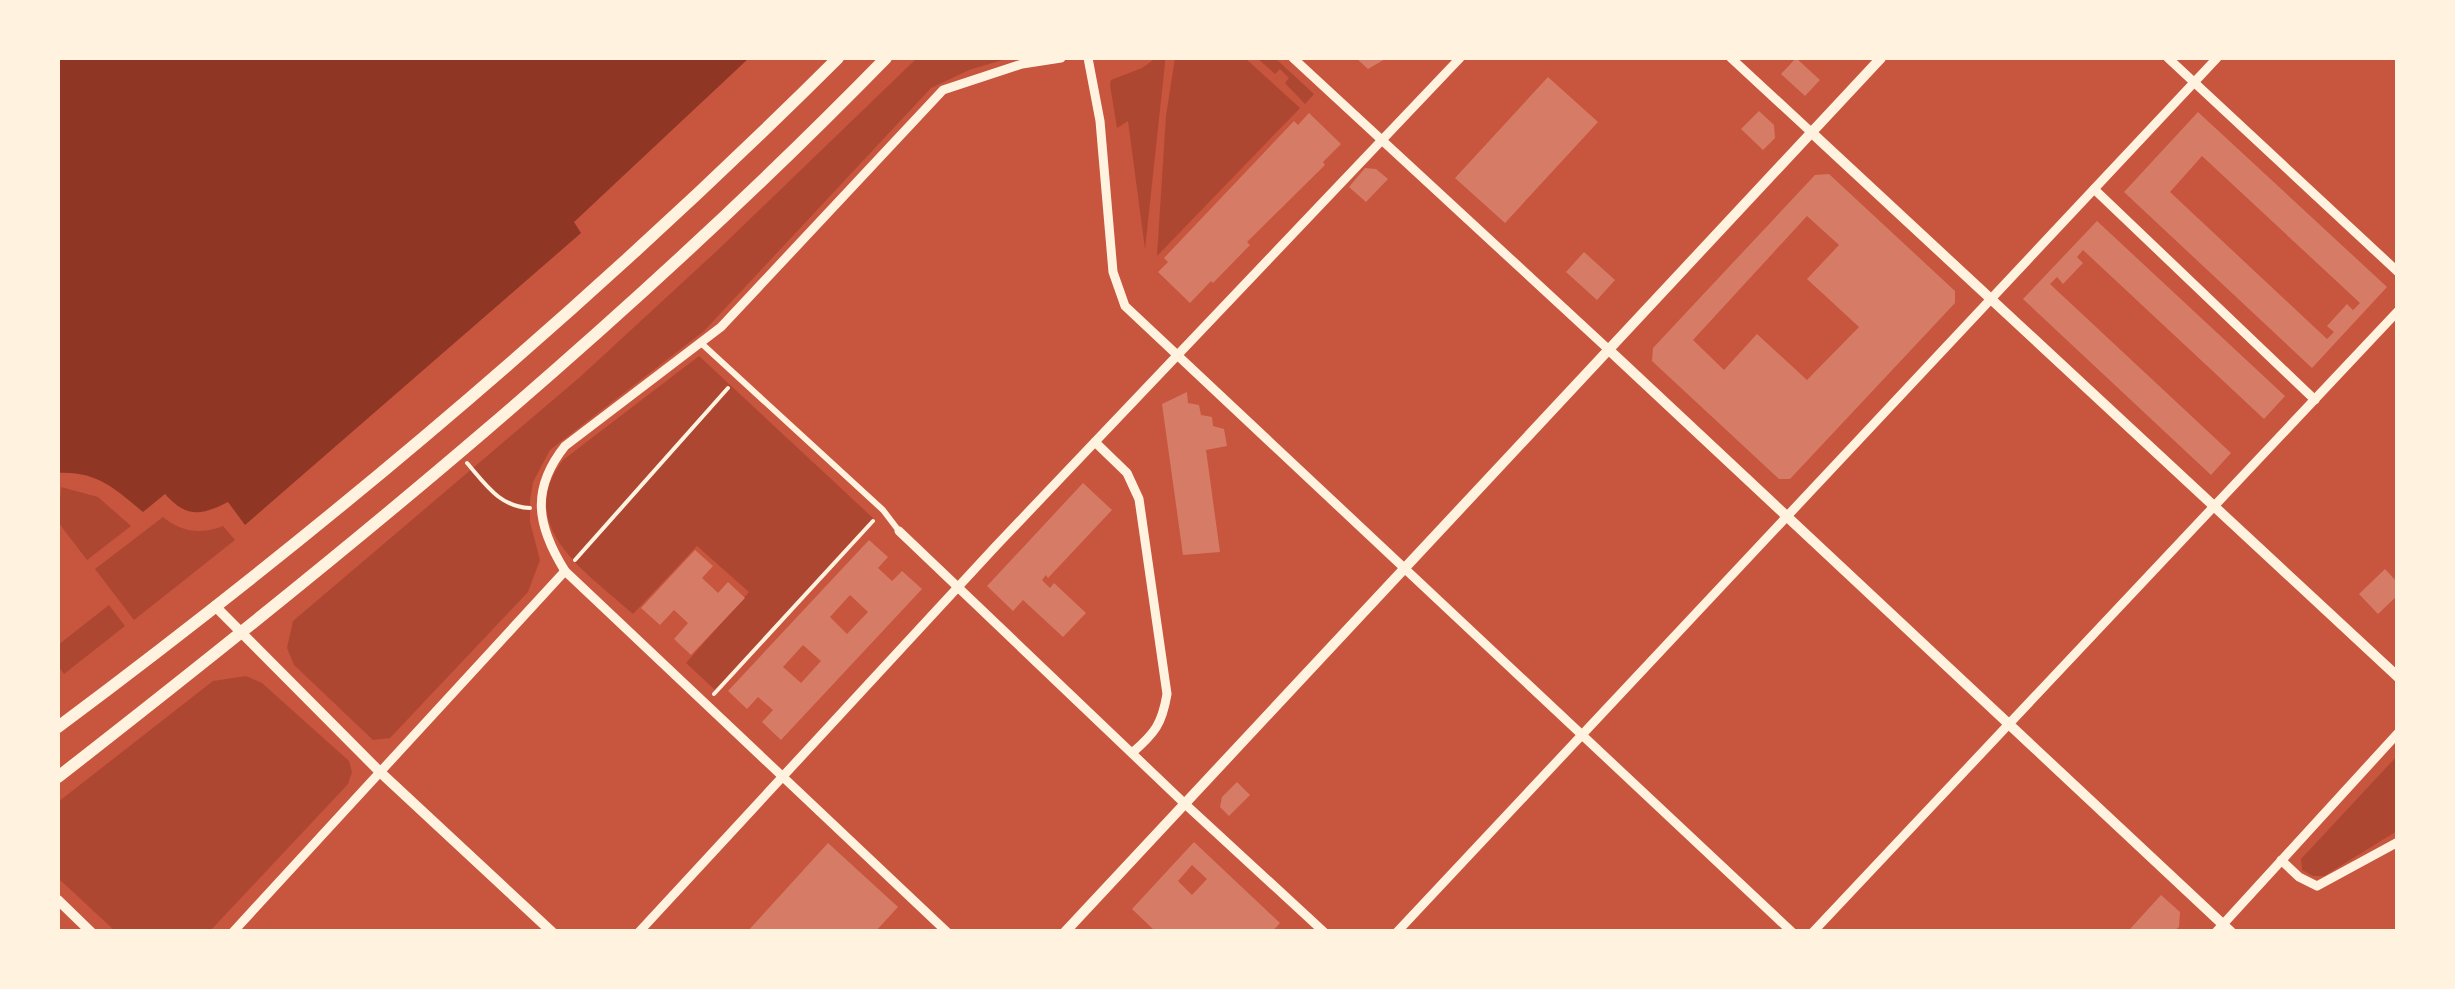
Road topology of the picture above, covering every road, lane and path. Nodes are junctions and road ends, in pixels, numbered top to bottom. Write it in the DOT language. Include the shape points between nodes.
graph roads {
  1 [pos="838,58"];
  2 [pos="886,58"];
  3 [pos="1061,58"];
  4 [pos="1088,58"];
  5 [pos="1292,58"];
  6 [pos="1460,58"];
  7 [pos="1731,58"];
  8 [pos="1881,58"];
  9 [pos="2168,58"];
  10 [pos="2216,58"];
  11 [pos="2194,82"];
  12 [pos="1812,132"];
  13 [pos="1380,141"];
  14 [pos="2094,188"];
  15 [pos="2398,272"];
  16 [pos="1991,298"];
  17 [pos="2398,311"];
  18 [pos="701,344"];
  19 [pos="1608,349"];
  20 [pos="1178,355"];
  21 [pos="738,377"];
  22 [pos="2315,400"];
  23 [pos="1095,442"];
  24 [pos="459,454"];
  25 [pos="2215,507"];
  26 [pos="540,508"];
  27 [pos="883,510"];
  28 [pos="1787,516"];
  29 [pos="899,530"];
  30 [pos="1405,568"];
  31 [pos="565,570"];
  32 [pos="957,588"];
  33 [pos="215,606"];
  34 [pos="241,634"];
  35 [pos="2398,677"];
  36 [pos="707,702"];
  37 [pos="2008,722"];
  38 [pos="58,728"];
  39 [pos="2398,733"];
  40 [pos="1582,734"];
  41 [pos="1132,754"];
  42 [pos="380,772"];
  43 [pos="785,776"];
  44 [pos="58,777"];
  45 [pos="1184,804"];
  46 [pos="2398,842"];
  47 [pos="2281,860"];
  48 [pos="58,900"];
  49 [pos="2223,929"];
  50 [pos="91,932"];
  51 [pos="234,932"];
  52 [pos="552,932"];
  53 [pos="639,932"];
  54 [pos="947,932"];
  55 [pos="1065,932"];
  56 [pos="1324,932"];
  57 [pos="1397,932"];
  58 [pos="1792,932"];
  59 [pos="1813,932"];
  1 -- 33 [label="main road" via="543,337"];
  2 -- 24 [label="main road" via="750,193"];
  3 -- 18 [label="street" via="944,90"];
  4 -- 20 [label="street" via="1117,288 1132,314"];
  5 -- 13 [label="street"];
  6 -- 13 [label="street"];
  7 -- 12 [label="street"];
  8 -- 12 [label="street"];
  9 -- 11 [label="street"];
  10 -- 11 [label="street"];
  11 -- 14 [label="street"];
  11 -- 15 [label="street"];
  12 -- 16 [label="street"];
  12 -- 19 [label="street"];
  13 -- 19 [label="street"];
  13 -- 20 [label="street"];
  14 -- 16 [label="street"];
  14 -- 22 [label="street"];
  16 -- 25 [label="street"];
  16 -- 28 [label="street"];
  17 -- 22 [label="street"];
  18 -- 21 [label="street"];
  18 -- 26 [label="street" via="565,446"];
  19 -- 28 [label="street"];
  19 -- 30 [label="street"];
  20 -- 23 [label="street"];
  20 -- 30 [label="street"];
  21 -- 27 [label="street"];
  21 -- 31 [label="path"];
  22 -- 25 [label="street"];
  23 -- 32 [label="street"];
  23 -- 41 [label="street" via="1127,473 1139,499 1166,694 1163,718"];
  24 -- 26 [label="path" via="496,496 519,508"];
  24 -- 34 [label="main road"];
  25 -- 35 [label="street"];
  25 -- 37 [label="street"];
  26 -- 31 [label="street" via="543,530"];
  27 -- 29 [label="street"];
  27 -- 36 [label="path"];
  28 -- 37 [label="street"];
  28 -- 40 [label="street"];
  29 -- 32 [label="street"];
  30 -- 40 [label="street"];
  30 -- 45 [label="street"];
  31 -- 36 [label="street"];
  31 -- 42 [label="street"];
  32 -- 41 [label="street"];
  32 -- 43 [label="street"];
  33 -- 34 [label="street"];
  33 -- 38 [label="main road"];
  34 -- 42 [label="street"];
  34 -- 44 [label="main road"];
  36 -- 43 [label="street"];
  37 -- 49 [label="street"];
  37 -- 59 [label="street"];
  39 -- 47 [label="street"];
  40 -- 57 [label="street"];
  40 -- 58 [label="street"];
  41 -- 45 [label="street"];
  42 -- 51 [label="street"];
  42 -- 52 [label="street"];
  43 -- 53 [label="street"];
  43 -- 54 [label="street"];
  45 -- 55 [label="street"];
  45 -- 56 [label="street"];
  46 -- 47 [label="street" via="2317,886"];
  47 -- 49 [label="street"];
  48 -- 50 [label="street"];
}
